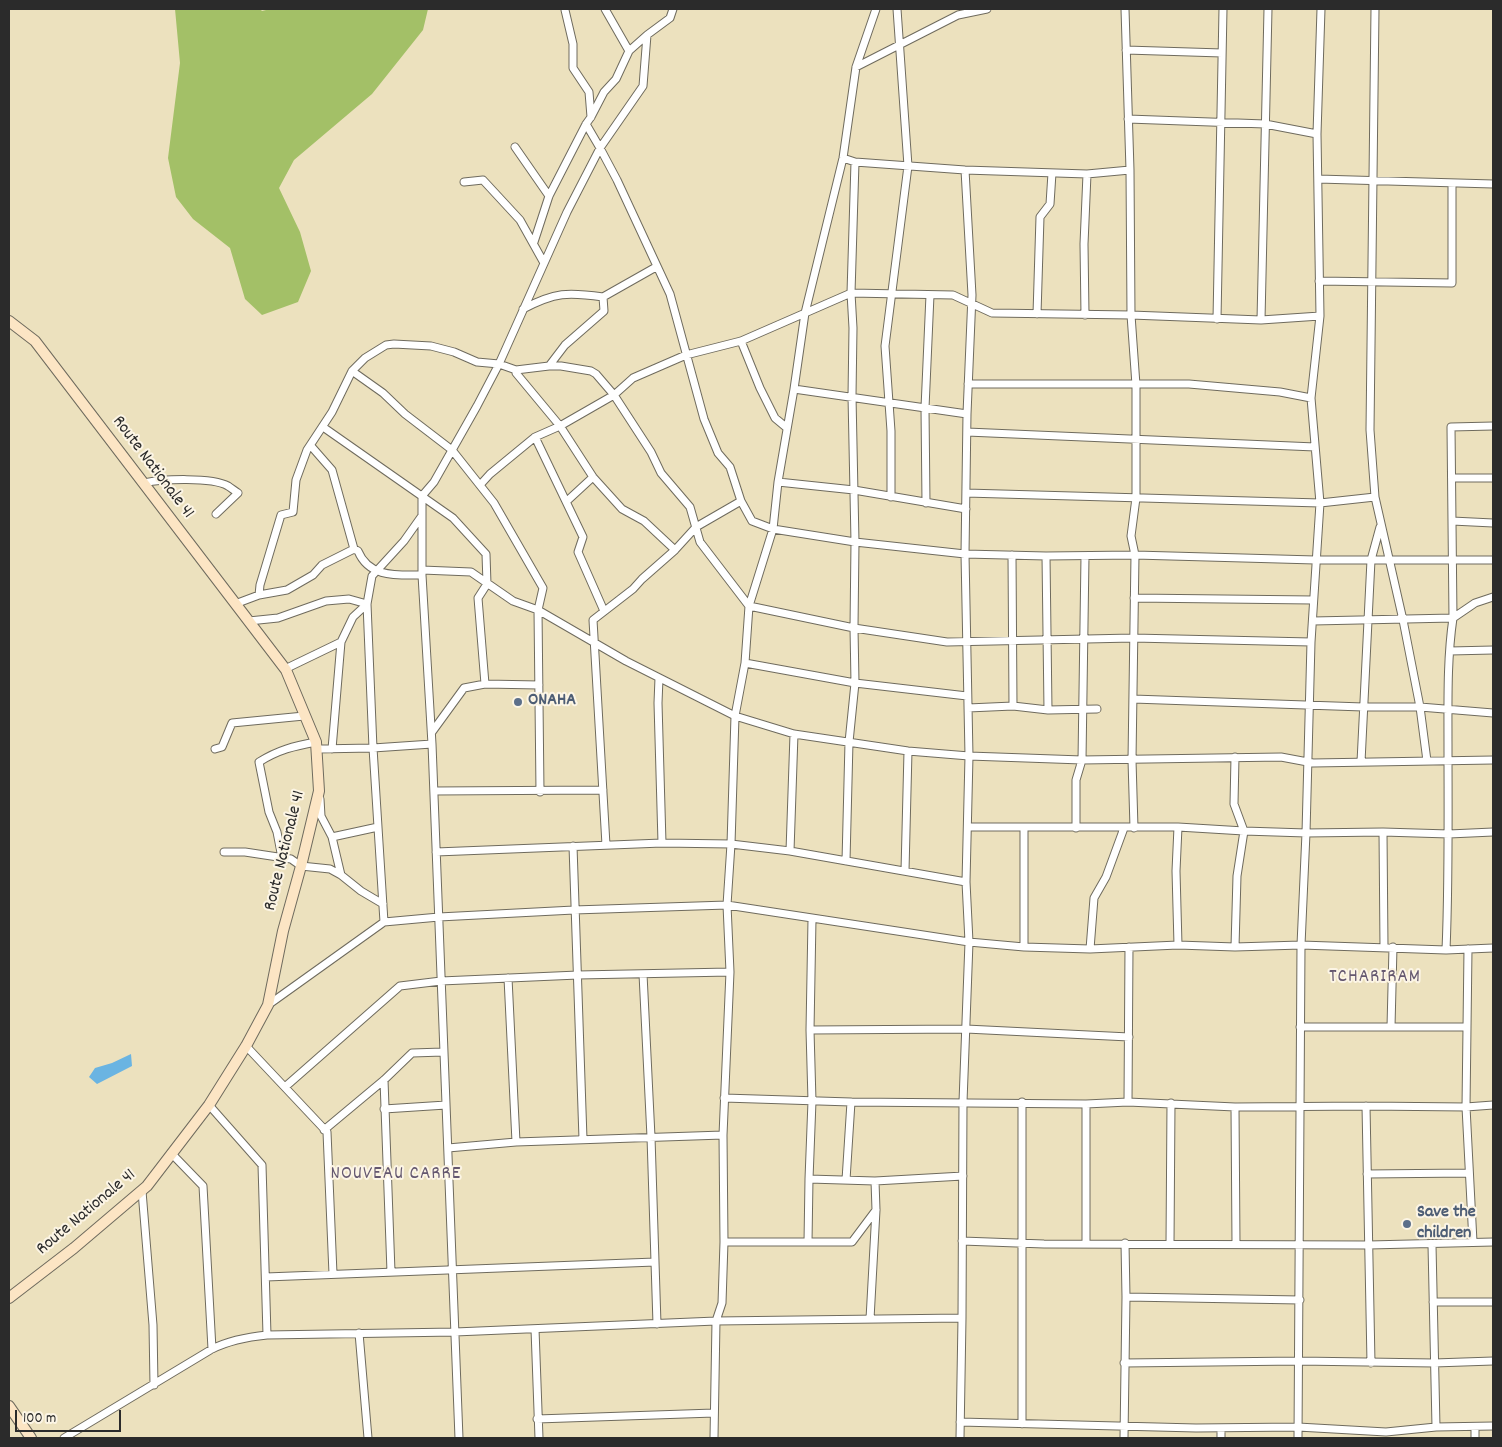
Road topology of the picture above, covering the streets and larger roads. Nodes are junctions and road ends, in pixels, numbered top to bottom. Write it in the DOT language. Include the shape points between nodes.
graph roads {
  1 [pos="605,9"];
  2 [pos="673,9"];
  3 [pos="876,9"];
  4 [pos="897,9"];
  5 [pos="987,9"];
  6 [pos="1125,9"];
  7 [pos="1223,9"];
  8 [pos="1268,9"];
  9 [pos="1321,9"];
  10 [pos="1375,9"];
  11 [pos="565,10"];
  12 [pos="647,35"];
  13 [pos="900,44"];
  14 [pos="1126,50"];
  15 [pos="629,51"];
  16 [pos="1222,53"];
  17 [pos="856,67"];
  18 [pos="591,117"];
  19 [pos="1128,119"];
  20 [pos="1220,123"];
  21 [pos="586,124"];
  22 [pos="1265,124"];
  23 [pos="1317,134"];
  24 [pos="515,147"];
  25 [pos="600,148"];
  26 [pos="844,158"];
  27 [pos="855,162"];
  28 [pos="908,166"];
  29 [pos="965,170"];
  30 [pos="1130,170"];
  31 [pos="1052,173"];
  32 [pos="1087,174"];
  33 [pos="1318,180"];
  34 [pos="1373,181"];
  35 [pos="464,182"];
  36 [pos="1452,183"];
  37 [pos="1493,184"];
  38 [pos="549,196"];
  39 [pos="534,242"];
  40 [pos="544,263"];
  41 [pos="656,267"];
  42 [pos="1319,281"];
  43 [pos="1372,282"];
  44 [pos="851,293"];
  45 [pos="892,294"];
  46 [pos="930,295"];
  47 [pos="603,297"];
  48 [pos="972,305"];
  49 [pos="523,309"];
  50 [pos="805,313"];
  51 [pos="1037,314"];
  52 [pos="1085,315"];
  53 [pos="1131,315"];
  54 [pos="1320,316"];
  55 [pos="1217,319"];
  56 [pos="1261,320"];
  57 [pos="9,321"];
  58 [pos="741,341"];
  59 [pos="686,356"];
  60 [pos="499,364"];
  61 [pos="549,366"];
  62 [pos="516,370"];
  63 [pos="352,371"];
  64 [pos="968,384"];
  65 [pos="1136,385"];
  66 [pos="794,389"];
  67 [pos="614,395"];
  68 [pos="852,396"];
  69 [pos="1311,398"];
  70 [pos="888,402"];
  71 [pos="925,408"];
  72 [pos="966,414"];
  73 [pos="560,426"];
  74 [pos="1493,426"];
  75 [pos="323,427"];
  76 [pos="787,428"];
  77 [pos="967,432"];
  78 [pos="535,437"];
  79 [pos="1136,439"];
  80 [pos="311,446"];
  81 [pos="1315,447"];
  82 [pos="452,450"];
  83 [pos="593,477"];
  84 [pos="1452,478"];
  85 [pos="1493,478"];
  86 [pos="778,482"];
  87 [pos="144,483"];
  88 [pos="480,485"];
  89 [pos="854,490"];
  90 [pos="966,492"];
  91 [pos="422,496"];
  92 [pos="891,497"];
  93 [pos="1375,497"];
  94 [pos="1136,498"];
  95 [pos="567,501"];
  96 [pos="741,501"];
  97 [pos="926,503"];
  98 [pos="1320,503"];
  99 [pos="966,509"];
  100 [pos="216,514"];
  101 [pos="421,517"];
  102 [pos="1452,521"];
  103 [pos="1493,523"];
  104 [pos="696,526"];
  105 [pos="1380,526"];
  106 [pos="773,530"];
  107 [pos="855,542"];
  108 [pos="354,549"];
  109 [pos="675,550"];
  110 [pos="966,554"];
  111 [pos="1012,555"];
  112 [pos="1135,555"];
  113 [pos="1046,556"];
  114 [pos="1085,556"];
  115 [pos="1390,559"];
  116 [pos="1453,559"];
  117 [pos="1315,560"];
  118 [pos="1370,560"];
  119 [pos="1493,560"];
  120 [pos="377,572"];
  121 [pos="422,573"];
  122 [pos="487,584"];
  123 [pos="259,595"];
  124 [pos="1493,597"];
  125 [pos="1134,598"];
  126 [pos="1313,600"];
  127 [pos="235,604"];
  128 [pos="368,604"];
  129 [pos="749,606"];
  130 [pos="538,610"];
  131 [pos="604,611"];
  132 [pos="1453,618"];
  133 [pos="1367,620"];
  134 [pos="1403,620"];
  135 [pos="249,621"];
  136 [pos="1313,621"];
  137 [pos="854,628"];
  138 [pos="1134,638"];
  139 [pos="1084,639"];
  140 [pos="1012,640"];
  141 [pos="1047,640"];
  142 [pos="966,641"];
  143 [pos="341,642"];
  144 [pos="594,642"];
  145 [pos="1311,642"];
  146 [pos="1493,650"];
  147 [pos="1450,651"];
  148 [pos="745,663"];
  149 [pos="285,669"];
  150 [pos="659,678"];
  151 [pos="855,683"];
  152 [pos="485,684"];
  153 [pos="539,685"];
  154 [pos="968,696"];
  155 [pos="1132,699"];
  156 [pos="1309,705"];
  157 [pos="1013,706"];
  158 [pos="1363,707"];
  159 [pos="1420,707"];
  160 [pos="968,708"];
  161 [pos="1083,708"];
  162 [pos="1097,709"];
  163 [pos="1048,710"];
  164 [pos="1448,710"];
  165 [pos="1493,713"];
  166 [pos="304,716"];
  167 [pos="735,716"];
  168 [pos="432,732"];
  169 [pos="794,734"];
  170 [pos="849,742"];
  171 [pos="432,744"];
  172 [pos="316,745"];
  173 [pos="373,748"];
  174 [pos="216,749"];
  175 [pos="332,749"];
  176 [pos="908,751"];
  177 [pos="968,756"];
  178 [pos="1235,757"];
  179 [pos="1082,760"];
  180 [pos="1132,760"];
  181 [pos="1493,760"];
  182 [pos="1428,761"];
  183 [pos="1448,761"];
  184 [pos="1308,762"];
  185 [pos="1361,762"];
  186 [pos="603,790"];
  187 [pos="319,791"];
  188 [pos="434,791"];
  189 [pos="540,792"];
  190 [pos="378,827"];
  191 [pos="1178,827"];
  192 [pos="968,828"];
  193 [pos="1024,828"];
  194 [pos="1076,828"];
  195 [pos="1124,828"];
  196 [pos="1134,828"];
  197 [pos="1244,832"];
  198 [pos="1383,832"];
  199 [pos="1493,832"];
  200 [pos="1306,833"];
  201 [pos="1449,834"];
  202 [pos="332,837"];
  203 [pos="662,843"];
  204 [pos="731,844"];
  205 [pos="606,845"];
  206 [pos="573,846"];
  207 [pos="790,851"];
  208 [pos="224,852"];
  209 [pos="436,852"];
  210 [pos="282,858"];
  211 [pos="846,861"];
  212 [pos="301,866"];
  213 [pos="905,871"];
  214 [pos="341,875"];
  215 [pos="966,882"];
  216 [pos="383,904"];
  217 [pos="727,905"];
  218 [pos="574,910"];
  219 [pos="439,917"];
  220 [pos="812,919"];
  221 [pos="384,922"];
  222 [pos="969,942"];
  223 [pos="1178,945"];
  224 [pos="1301,945"];
  225 [pos="1024,947"];
  226 [pos="1129,947"];
  227 [pos="1235,947"];
  228 [pos="1384,947"];
  229 [pos="1392,947"];
  230 [pos="1493,948"];
  231 [pos="1090,949"];
  232 [pos="1468,949"];
  233 [pos="1446,950"];
  234 [pos="730,972"];
  235 [pos="643,974"];
  236 [pos="578,975"];
  237 [pos="508,978"];
  238 [pos="441,982"];
  239 [pos="268,1005"];
  240 [pos="1300,1026"];
  241 [pos="1391,1027"];
  242 [pos="1467,1027"];
  243 [pos="966,1029"];
  244 [pos="810,1030"];
  245 [pos="1128,1037"];
  246 [pos="246,1046"];
  247 [pos="443,1052"];
  248 [pos="384,1080"];
  249 [pos="285,1087"];
  250 [pos="724,1098"];
  251 [pos="812,1101"];
  252 [pos="850,1102"];
  253 [pos="963,1102"];
  254 [pos="1022,1102"];
  255 [pos="1128,1102"];
  256 [pos="1171,1103"];
  257 [pos="1086,1104"];
  258 [pos="209,1105"];
  259 [pos="446,1105"];
  260 [pos="1493,1105"];
  261 [pos="1366,1106"];
  262 [pos="1235,1107"];
  263 [pos="1300,1107"];
  264 [pos="1466,1107"];
  265 [pos="384,1109"];
  266 [pos="324,1130"];
  267 [pos="723,1135"];
  268 [pos="651,1137"];
  269 [pos="583,1140"];
  270 [pos="516,1142"];
  271 [pos="448,1148"];
  272 [pos="171,1153"];
  273 [pos="1470,1173"];
  274 [pos="1367,1174"];
  275 [pos="963,1176"];
  276 [pos="808,1179"];
  277 [pos="846,1180"];
  278 [pos="875,1181"];
  279 [pos="142,1191"];
  280 [pos="876,1210"];
  281 [pos="724,1242"];
  282 [pos="808,1242"];
  283 [pos="962,1242"];
  284 [pos="1473,1242"];
  285 [pos="1493,1242"];
  286 [pos="1022,1244"];
  287 [pos="1086,1244"];
  288 [pos="1126,1244"];
  289 [pos="1170,1244"];
  290 [pos="1236,1244"];
  291 [pos="1432,1244"];
  292 [pos="1300,1245"];
  293 [pos="1369,1245"];
  294 [pos="655,1262"];
  295 [pos="452,1270"];
  296 [pos="391,1272"];
  297 [pos="333,1274"];
  298 [pos="266,1277"];
  299 [pos="1126,1297"];
  300 [pos="9,1298"];
  301 [pos="1300,1300"];
  302 [pos="1433,1302"];
  303 [pos="1493,1302"];
  304 [pos="962,1318"];
  305 [pos="870,1319"];
  306 [pos="716,1321"];
  307 [pos="657,1324"];
  308 [pos="535,1328"];
  309 [pos="455,1332"];
  310 [pos="359,1333"];
  311 [pos="267,1335"];
  312 [pos="212,1349"];
  313 [pos="1299,1361"];
  314 [pos="1493,1361"];
  315 [pos="1124,1363"];
  316 [pos="1371,1363"];
  317 [pos="1434,1363"];
  318 [pos="154,1385"];
  319 [pos="9,1406"];
  320 [pos="714,1413"];
  321 [pos="537,1419"];
  322 [pos="960,1422"];
  323 [pos="1022,1424"];
  324 [pos="1124,1425"];
  325 [pos="1436,1426"];
  326 [pos="1493,1426"];
  327 [pos="1475,1427"];
  328 [pos="1221,1428"];
  329 [pos="1298,1428"];
  330 [pos="1386,1435"];
  331 [pos="31,1438"];
  332 [pos="64,1438"];
  333 [pos="368,1438"];
  334 [pos="459,1438"];
  335 [pos="539,1438"];
  336 [pos="714,1438"];
  337 [pos="960,1438"];
  338 [pos="1124,1438"];
  339 [pos="1221,1438"];
  340 [pos="1298,1438"];
  341 [pos="1475,1438"];
  1 -- 15 [label="street"];
  2 -- 12 [label="street" via="670,18"];
  3 -- 17 [label="street"];
  4 -- 13 [label="street"];
  5 -- 13 [label="street" via="958,15"];
  6 -- 14 [label="street"];
  7 -- 16 [label="street"];
  8 -- 22 [label="street"];
  9 -- 23 [label="street"];
  10 -- 34 [label="street"];
  11 -- 18 [label="street" via="573,44 573,68 588,92"];
  12 -- 15 [label="street"];
  12 -- 25 [label="street" via="643,86"];
  13 -- 17 [label="street"];
  13 -- 28 [label="street"];
  14 -- 16 [label="street"];
  14 -- 19 [label="street"];
  15 -- 18 [label="street" via="616,79 604,92"];
  16 -- 20 [label="street"];
  17 -- 26 [label="street"];
  18 -- 21 [label="street"];
  19 -- 20 [label="street"];
  19 -- 30 [label="street"];
  20 -- 22 [label="street"];
  20 -- 55 [label="street"];
  21 -- 25 [label="street"];
  21 -- 38 [label="street"];
  22 -- 23 [label="street"];
  22 -- 56 [label="street"];
  23 -- 33 [label="street"];
  24 -- 38 [label="street"];
  25 -- 40 [label="street"];
  25 -- 41 [label="street"];
  26 -- 27 [label="street"];
  26 -- 50 [label="street"];
  27 -- 28 [label="street"];
  27 -- 44 [label="street"];
  28 -- 29 [label="street"];
  28 -- 45 [label="street"];
  29 -- 31 [label="street"];
  29 -- 48 [label="street"];
  30 -- 32 [label="street"];
  30 -- 53 [label="street"];
  31 -- 32 [label="street"];
  31 -- 51 [label="street" via="1050,204 1040,217"];
  32 -- 52 [label="street"];
  33 -- 34 [label="street"];
  33 -- 42 [label="street"];
  34 -- 36 [label="street"];
  34 -- 43 [label="street"];
  35 -- 39 [label="street" via="484,180 520,220"];
  36 -- 37 [label="street"];
  36 -- 43 [label="street" via="1452,283"];
  38 -- 39 [label="street"];
  39 -- 40 [label="street"];
  40 -- 49 [label="street"];
  41 -- 47 [label="street"];
  41 -- 59 [label="street" via="670,294"];
  42 -- 43 [label="street"];
  42 -- 54 [label="street"];
  43 -- 93 [label="street" via="1370,430"];
  44 -- 45 [label="street"];
  44 -- 50 [label="street"];
  44 -- 68 [label="street"];
  45 -- 46 [label="street"];
  45 -- 70 [label="street" via="885,346"];
  46 -- 48 [label="street" via="952,295"];
  46 -- 71 [label="street"];
  47 -- 49 [label="street" via="569,293 555,295"];
  47 -- 61 [label="street" via="604,311 565,345"];
  48 -- 51 [label="street" via="992,313"];
  48 -- 64 [label="street"];
  49 -- 60 [label="street"];
  50 -- 58 [label="street"];
  50 -- 66 [label="street"];
  51 -- 52 [label="street"];
  52 -- 53 [label="street"];
  53 -- 55 [label="street"];
  53 -- 65 [label="street"];
  54 -- 56 [label="street"];
  54 -- 69 [label="street"];
  55 -- 56 [label="street"];
  57 -- 87 [label="street, Route Nationale 41" via="35,341"];
  58 -- 59 [label="street"];
  58 -- 76 [label="street" via="774,418"];
  59 -- 67 [label="street" via="633,378"];
  59 -- 96 [label="street" via="704,419 718,453 730,467"];
  60 -- 62 [label="street"];
  60 -- 63 [label="street" via="477,362 431,346 394,344 386,345 365,358"];
  60 -- 82 [label="street"];
  61 -- 62 [label="street"];
  61 -- 67 [label="street" via="591,371"];
  62 -- 73 [label="street"];
  63 -- 75 [label="street"];
  63 -- 82 [label="street"];
  64 -- 65 [label="street"];
  64 -- 72 [label="street"];
  65 -- 69 [label="street" via="1189,384"];
  65 -- 79 [label="street"];
  66 -- 68 [label="street"];
  66 -- 76 [label="street"];
  67 -- 73 [label="street"];
  67 -- 104 [label="street" via="652,452 661,473 690,507"];
  68 -- 70 [label="street"];
  68 -- 89 [label="street"];
  69 -- 81 [label="street"];
  70 -- 71 [label="street"];
  70 -- 92 [label="street"];
  71 -- 72 [label="street"];
  71 -- 97 [label="street"];
  72 -- 77 [label="street"];
  73 -- 78 [label="street"];
  73 -- 83 [label="street"];
  74 -- 84 [label="street" via="1451,427"];
  75 -- 80 [label="street"];
  75 -- 91 [label="street"];
  76 -- 86 [label="street"];
  77 -- 79 [label="street"];
  77 -- 90 [label="street"];
  78 -- 88 [label="street"];
  78 -- 95 [label="street"];
  79 -- 81 [label="street"];
  79 -- 94 [label="street"];
  80 -- 108 [label="street" via="332,470"];
  80 -- 123 [label="street" via="296,480 293,512 281,515"];
  81 -- 98 [label="street"];
  82 -- 88 [label="street"];
  82 -- 91 [label="street"];
  83 -- 95 [label="street"];
  83 -- 109 [label="street" via="622,509 644,521"];
  84 -- 85 [label="street"];
  84 -- 102 [label="street"];
  86 -- 89 [label="street"];
  86 -- 106 [label="street"];
  87 -- 100 [label="street" via="195,480 227,485 238,494"];
  87 -- 127 [label="street, Route Nationale 41"];
  88 -- 130 [label="street" via="494,503 543,588"];
  89 -- 92 [label="street"];
  89 -- 107 [label="street"];
  90 -- 94 [label="street"];
  90 -- 99 [label="street"];
  91 -- 101 [label="street"];
  91 -- 122 [label="street" via="453,518 486,554"];
  92 -- 97 [label="street"];
  93 -- 98 [label="street"];
  93 -- 105 [label="street"];
  94 -- 98 [label="street"];
  94 -- 112 [label="street" via="1130,536"];
  95 -- 131 [label="street" via="583,537 578,552"];
  96 -- 104 [label="street"];
  96 -- 106 [label="street" via="752,521"];
  97 -- 99 [label="street"];
  98 -- 117 [label="street"];
  99 -- 110 [label="street"];
  101 -- 120 [label="street"];
  101 -- 121 [label="street"];
  102 -- 103 [label="street"];
  102 -- 116 [label="street"];
  104 -- 109 [label="street"];
  104 -- 129 [label="street" via="700,542"];
  105 -- 115 [label="street"];
  105 -- 118 [label="street"];
  106 -- 107 [label="street"];
  106 -- 129 [label="street"];
  107 -- 110 [label="street"];
  107 -- 137 [label="street"];
  108 -- 120 [label="street"];
  108 -- 123 [label="street" via="322,565 312,576 287,590"];
  109 -- 131 [label="street"];
  110 -- 111 [label="street"];
  110 -- 142 [label="street"];
  111 -- 113 [label="street"];
  111 -- 140 [label="street"];
  112 -- 114 [label="street"];
  112 -- 117 [label="street"];
  112 -- 125 [label="street"];
  113 -- 114 [label="street"];
  113 -- 141 [label="street"];
  114 -- 139 [label="street"];
  115 -- 116 [label="street"];
  115 -- 118 [label="street"];
  115 -- 134 [label="street"];
  116 -- 119 [label="street"];
  116 -- 132 [label="street"];
  117 -- 118 [label="street"];
  117 -- 126 [label="street"];
  118 -- 133 [label="street"];
  120 -- 121 [label="street" via="390,575"];
  120 -- 128 [label="street" via="372,576"];
  121 -- 122 [label="street" via="470,572"];
  121 -- 168 [label="street"];
  122 -- 130 [label="street" via="513,601"];
  122 -- 152 [label="street" via="478,598"];
  123 -- 127 [label="street"];
  124 -- 132 [label="street" via="1475,602"];
  125 -- 126 [label="street"];
  125 -- 138 [label="street"];
  126 -- 136 [label="street"];
  127 -- 135 [label="street, Route Nationale 41"];
  128 -- 135 [label="street" via="349,599 326,601 278,618"];
  128 -- 143 [label="street" via="353,617"];
  128 -- 173 [label="street"];
  129 -- 137 [label="street"];
  129 -- 148 [label="street"];
  130 -- 144 [label="street"];
  130 -- 153 [label="street"];
  131 -- 144 [label="street" via="593,620"];
  132 -- 134 [label="street"];
  132 -- 147 [label="street"];
  133 -- 134 [label="street"];
  133 -- 136 [label="street"];
  133 -- 158 [label="street"];
  134 -- 159 [label="street"];
  135 -- 149 [label="street, Route Nationale 41"];
  136 -- 145 [label="street"];
  137 -- 142 [label="street" via="947,642"];
  137 -- 151 [label="street"];
  138 -- 139 [label="street"];
  138 -- 145 [label="street"];
  138 -- 155 [label="street"];
  139 -- 141 [label="street"];
  139 -- 161 [label="street"];
  140 -- 141 [label="street"];
  140 -- 142 [label="street"];
  140 -- 157 [label="street"];
  141 -- 163 [label="street"];
  142 -- 154 [label="street"];
  143 -- 149 [label="street"];
  143 -- 175 [label="street"];
  144 -- 150 [label="street"];
  144 -- 186 [label="street"];
  145 -- 156 [label="street"];
  146 -- 147 [label="street"];
  147 -- 164 [label="street"];
  148 -- 151 [label="street"];
  148 -- 167 [label="street"];
  149 -- 166 [label="street, Route Nationale 41"];
  150 -- 167 [label="street"];
  150 -- 203 [label="street"];
  151 -- 154 [label="street"];
  151 -- 170 [label="street"];
  152 -- 153 [label="street"];
  152 -- 168 [label="street" via="464,688"];
  153 -- 189 [label="street"];
  154 -- 160 [label="street"];
  155 -- 156 [label="street"];
  155 -- 180 [label="street"];
  156 -- 158 [label="street"];
  156 -- 184 [label="street"];
  157 -- 160 [label="street"];
  157 -- 163 [label="street"];
  158 -- 159 [label="street"];
  158 -- 185 [label="street"];
  159 -- 164 [label="street"];
  159 -- 182 [label="street"];
  160 -- 177 [label="street"];
  161 -- 162 [label="street"];
  161 -- 163 [label="street"];
  161 -- 179 [label="street"];
  164 -- 165 [label="street"];
  164 -- 183 [label="street"];
  166 -- 172 [label="street, Route Nationale 41"];
  166 -- 174 [label="street" via="232,724 222,746"];
  167 -- 169 [label="street"];
  167 -- 204 [label="street"];
  168 -- 171 [label="street"];
  169 -- 170 [label="street"];
  169 -- 207 [label="street"];
  170 -- 176 [label="street"];
  170 -- 211 [label="street"];
  171 -- 173 [label="street"];
  171 -- 188 [label="street"];
  172 -- 175 [label="street"];
  172 -- 187 [label="street, Route Nationale 41"];
  172 -- 210 [label="street" via="290,747 259,762"];
  173 -- 175 [label="street"];
  173 -- 190 [label="street"];
  176 -- 177 [label="street"];
  176 -- 213 [label="street"];
  177 -- 179 [label="street"];
  177 -- 192 [label="street"];
  178 -- 180 [label="street"];
  178 -- 184 [label="street" via="1281,757"];
  178 -- 197 [label="street" via="1234,804"];
  179 -- 180 [label="street"];
  179 -- 194 [label="street" via="1076,780"];
  180 -- 196 [label="street"];
  181 -- 183 [label="street"];
  182 -- 183 [label="street"];
  182 -- 185 [label="street"];
  183 -- 201 [label="street"];
  184 -- 185 [label="street"];
  184 -- 200 [label="street"];
  186 -- 189 [label="street"];
  186 -- 205 [label="street"];
  187 -- 202 [label="street" via="321,816"];
  187 -- 212 [label="street, Route Nationale 41"];
  188 -- 189 [label="street"];
  188 -- 209 [label="street"];
  190 -- 202 [label="street"];
  190 -- 216 [label="street"];
  191 -- 196 [label="street"];
  191 -- 197 [label="street"];
  191 -- 223 [label="street"];
  192 -- 193 [label="street"];
  192 -- 215 [label="street"];
  193 -- 194 [label="street"];
  193 -- 225 [label="street"];
  194 -- 195 [label="street"];
  195 -- 196 [label="street"];
  195 -- 231 [label="street" via="1106,877 1094,898"];
  197 -- 200 [label="street"];
  197 -- 227 [label="street" via="1237,876"];
  198 -- 200 [label="street"];
  198 -- 201 [label="street"];
  198 -- 228 [label="street"];
  199 -- 201 [label="street"];
  200 -- 224 [label="street"];
  201 -- 233 [label="street"];
  202 -- 214 [label="street"];
  203 -- 204 [label="street"];
  203 -- 205 [label="street"];
  204 -- 207 [label="street"];
  204 -- 217 [label="street"];
  205 -- 206 [label="street"];
  206 -- 209 [label="street"];
  206 -- 218 [label="street"];
  207 -- 211 [label="street"];
  208 -- 210 [label="street"];
  209 -- 219 [label="street"];
  210 -- 212 [label="street" via="292,859"];
  211 -- 213 [label="street"];
  212 -- 214 [label="street" via="330,869"];
  212 -- 239 [label="street, Route Nationale 41"];
  213 -- 215 [label="street"];
  214 -- 216 [label="street"];
  215 -- 222 [label="street"];
  216 -- 221 [label="street"];
  217 -- 218 [label="street"];
  217 -- 220 [label="street"];
  217 -- 234 [label="street"];
  218 -- 219 [label="street"];
  218 -- 236 [label="street"];
  219 -- 221 [label="street"];
  219 -- 238 [label="street"];
  220 -- 222 [label="street"];
  220 -- 244 [label="street"];
  221 -- 239 [label="street"];
  222 -- 225 [label="street"];
  222 -- 243 [label="street"];
  223 -- 226 [label="street"];
  223 -- 227 [label="street"];
  224 -- 227 [label="street"];
  224 -- 228 [label="street"];
  224 -- 240 [label="street"];
  225 -- 231 [label="street"];
  226 -- 231 [label="street"];
  226 -- 245 [label="street"];
  228 -- 229 [label="street"];
  229 -- 233 [label="street"];
  229 -- 241 [label="street"];
  230 -- 232 [label="street"];
  232 -- 233 [label="street"];
  232 -- 242 [label="street"];
  234 -- 235 [label="street"];
  234 -- 250 [label="street"];
  235 -- 236 [label="street"];
  235 -- 268 [label="street"];
  236 -- 237 [label="street"];
  236 -- 269 [label="street"];
  237 -- 238 [label="street"];
  237 -- 270 [label="street"];
  238 -- 247 [label="street"];
  238 -- 249 [label="street" via="400,986"];
  239 -- 246 [label="street, Route Nationale 41"];
  240 -- 241 [label="street"];
  240 -- 263 [label="street"];
  241 -- 242 [label="street"];
  242 -- 264 [label="street"];
  243 -- 244 [label="street"];
  243 -- 245 [label="street"];
  243 -- 253 [label="street"];
  244 -- 251 [label="street"];
  245 -- 255 [label="street"];
  246 -- 249 [label="street"];
  246 -- 258 [label="street, Route Nationale 41"];
  247 -- 248 [label="street" via="412,1053"];
  247 -- 259 [label="street"];
  248 -- 265 [label="street"];
  248 -- 266 [label="street"];
  249 -- 266 [label="street"];
  250 -- 251 [label="street"];
  250 -- 267 [label="street"];
  251 -- 252 [label="street"];
  251 -- 276 [label="street"];
  252 -- 253 [label="street"];
  252 -- 277 [label="street"];
  253 -- 254 [label="street"];
  253 -- 275 [label="street"];
  254 -- 257 [label="street"];
  254 -- 286 [label="street"];
  255 -- 256 [label="street"];
  255 -- 257 [label="street"];
  256 -- 262 [label="street"];
  256 -- 289 [label="street"];
  257 -- 287 [label="street"];
  258 -- 272 [label="street, Route Nationale 41"];
  258 -- 298 [label="street" via="262,1165"];
  259 -- 265 [label="street"];
  259 -- 271 [label="street"];
  260 -- 264 [label="street"];
  261 -- 263 [label="street"];
  261 -- 264 [label="street"];
  261 -- 274 [label="street"];
  262 -- 263 [label="street"];
  262 -- 290 [label="street"];
  263 -- 292 [label="street"];
  264 -- 273 [label="street"];
  265 -- 296 [label="street"];
  266 -- 297 [label="street" via="327,1132"];
  267 -- 268 [label="street"];
  267 -- 281 [label="street"];
  268 -- 269 [label="street"];
  268 -- 294 [label="street"];
  269 -- 270 [label="street"];
  270 -- 271 [label="street"];
  271 -- 295 [label="street"];
  272 -- 279 [label="street, Route Nationale 41"];
  272 -- 312 [label="street" via="203,1186"];
  273 -- 274 [label="street"];
  273 -- 284 [label="street"];
  274 -- 293 [label="street"];
  275 -- 278 [label="street"];
  275 -- 283 [label="street"];
  276 -- 277 [label="street"];
  276 -- 282 [label="street"];
  277 -- 278 [label="street"];
  278 -- 280 [label="street"];
  279 -- 300 [label="street, Route Nationale 41"];
  279 -- 318 [label="street" via="153,1325"];
  280 -- 282 [label="street" via="852,1242"];
  280 -- 305 [label="street"];
  281 -- 282 [label="street"];
  281 -- 306 [label="street" via="722,1303"];
  283 -- 286 [label="street"];
  283 -- 304 [label="street"];
  284 -- 285 [label="street"];
  284 -- 291 [label="street"];
  286 -- 287 [label="street"];
  286 -- 323 [label="street"];
  287 -- 288 [label="street"];
  288 -- 289 [label="street"];
  288 -- 299 [label="street"];
  289 -- 290 [label="street"];
  290 -- 292 [label="street"];
  291 -- 293 [label="street"];
  291 -- 302 [label="street"];
  292 -- 293 [label="street"];
  292 -- 301 [label="street"];
  293 -- 316 [label="street"];
  294 -- 295 [label="street"];
  294 -- 307 [label="street"];
  295 -- 296 [label="street"];
  295 -- 309 [label="street"];
  296 -- 297 [label="street"];
  297 -- 298 [label="street"];
  298 -- 311 [label="street"];
  299 -- 301 [label="street"];
  299 -- 315 [label="street"];
  301 -- 313 [label="street"];
  302 -- 303 [label="street"];
  302 -- 317 [label="street"];
  304 -- 305 [label="street"];
  304 -- 322 [label="street"];
  305 -- 306 [label="street"];
  306 -- 307 [label="street"];
  306 -- 320 [label="street"];
  307 -- 308 [label="street"];
  308 -- 309 [label="street"];
  308 -- 321 [label="street"];
  309 -- 310 [label="street"];
  309 -- 334 [label="street"];
  310 -- 311 [label="street"];
  310 -- 333 [label="street"];
  311 -- 312 [label="street" via="227,1341"];
  312 -- 318 [label="street"];
  313 -- 315 [label="street"];
  313 -- 316 [label="street"];
  313 -- 329 [label="street"];
  314 -- 317 [label="street"];
  315 -- 324 [label="street"];
  316 -- 317 [label="street"];
  317 -- 325 [label="street"];
  318 -- 332 [label="street"];
  319 -- 331 [label="street"];
  320 -- 321 [label="street"];
  320 -- 336 [label="street"];
  321 -- 335 [label="street"];
  322 -- 323 [label="street"];
  322 -- 337 [label="street"];
  323 -- 324 [label="street"];
  324 -- 328 [label="street"];
  324 -- 338 [label="street"];
  325 -- 327 [label="street"];
  325 -- 330 [label="street"];
  326 -- 327 [label="street"];
  327 -- 341 [label="street"];
  328 -- 329 [label="street"];
  328 -- 339 [label="street"];
  329 -- 330 [label="street"];
  329 -- 340 [label="street"];
}
